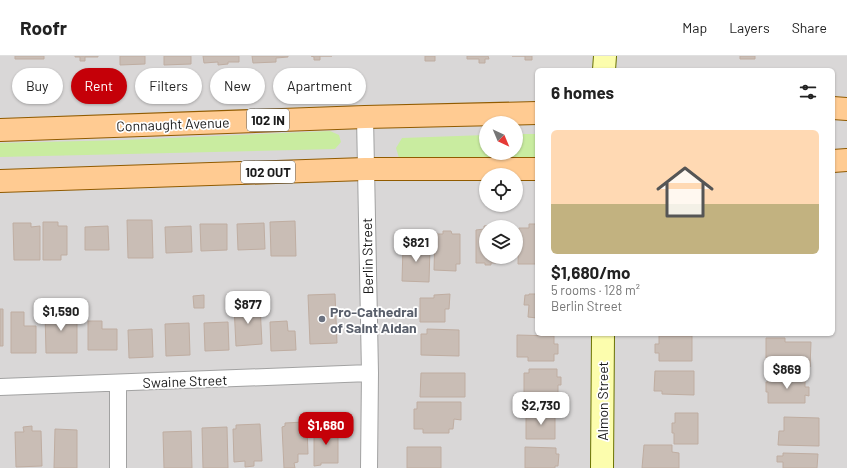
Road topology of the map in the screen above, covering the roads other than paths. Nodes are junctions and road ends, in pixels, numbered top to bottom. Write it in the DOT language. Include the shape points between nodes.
graph roads {
  1 [pos="604,56"];
  2 [pos="604,68"];
  3 [pos="835,108"];
  4 [pos="847,108"];
  5 [pos="535,113"];
  6 [pos="365,117"];
  7 [pos="0,130"];
  8 [pos="847,160"];
  9 [pos="835,161"];
  10 [pos="366,168"];
  11 [pos="535,169"];
  12 [pos="0,181"];
  13 [pos="603,336"];
  14 [pos="370,373"];
  15 [pos="118,383"];
  16 [pos="0,387"];
  17 [pos="118,468"];
  18 [pos="368,468"];
  19 [pos="602,468"];
  1 -- 2 [label="street"];
  3 -- 4 [label="main road"];
  5 -- 6 [label="main road, Connaught Avenue / 102 IN"];
  6 -- 7 [label="main road, Connaught Avenue / 102 IN"];
  6 -- 10 [label="street, Berlin Street"];
  8 -- 9 [label="main road"];
  10 -- 11 [label="main road, 102 OUT"];
  10 -- 12 [label="main road, 102 OUT"];
  10 -- 14 [label="street, Berlin Street"];
  13 -- 19 [label="street, Almon Street"];
  14 -- 15 [label="street, Swaine Street"];
  14 -- 18 [label="street, Berlin Street"];
  15 -- 16 [label="street, Swaine Street"];
  15 -- 17 [label="street"];
}
